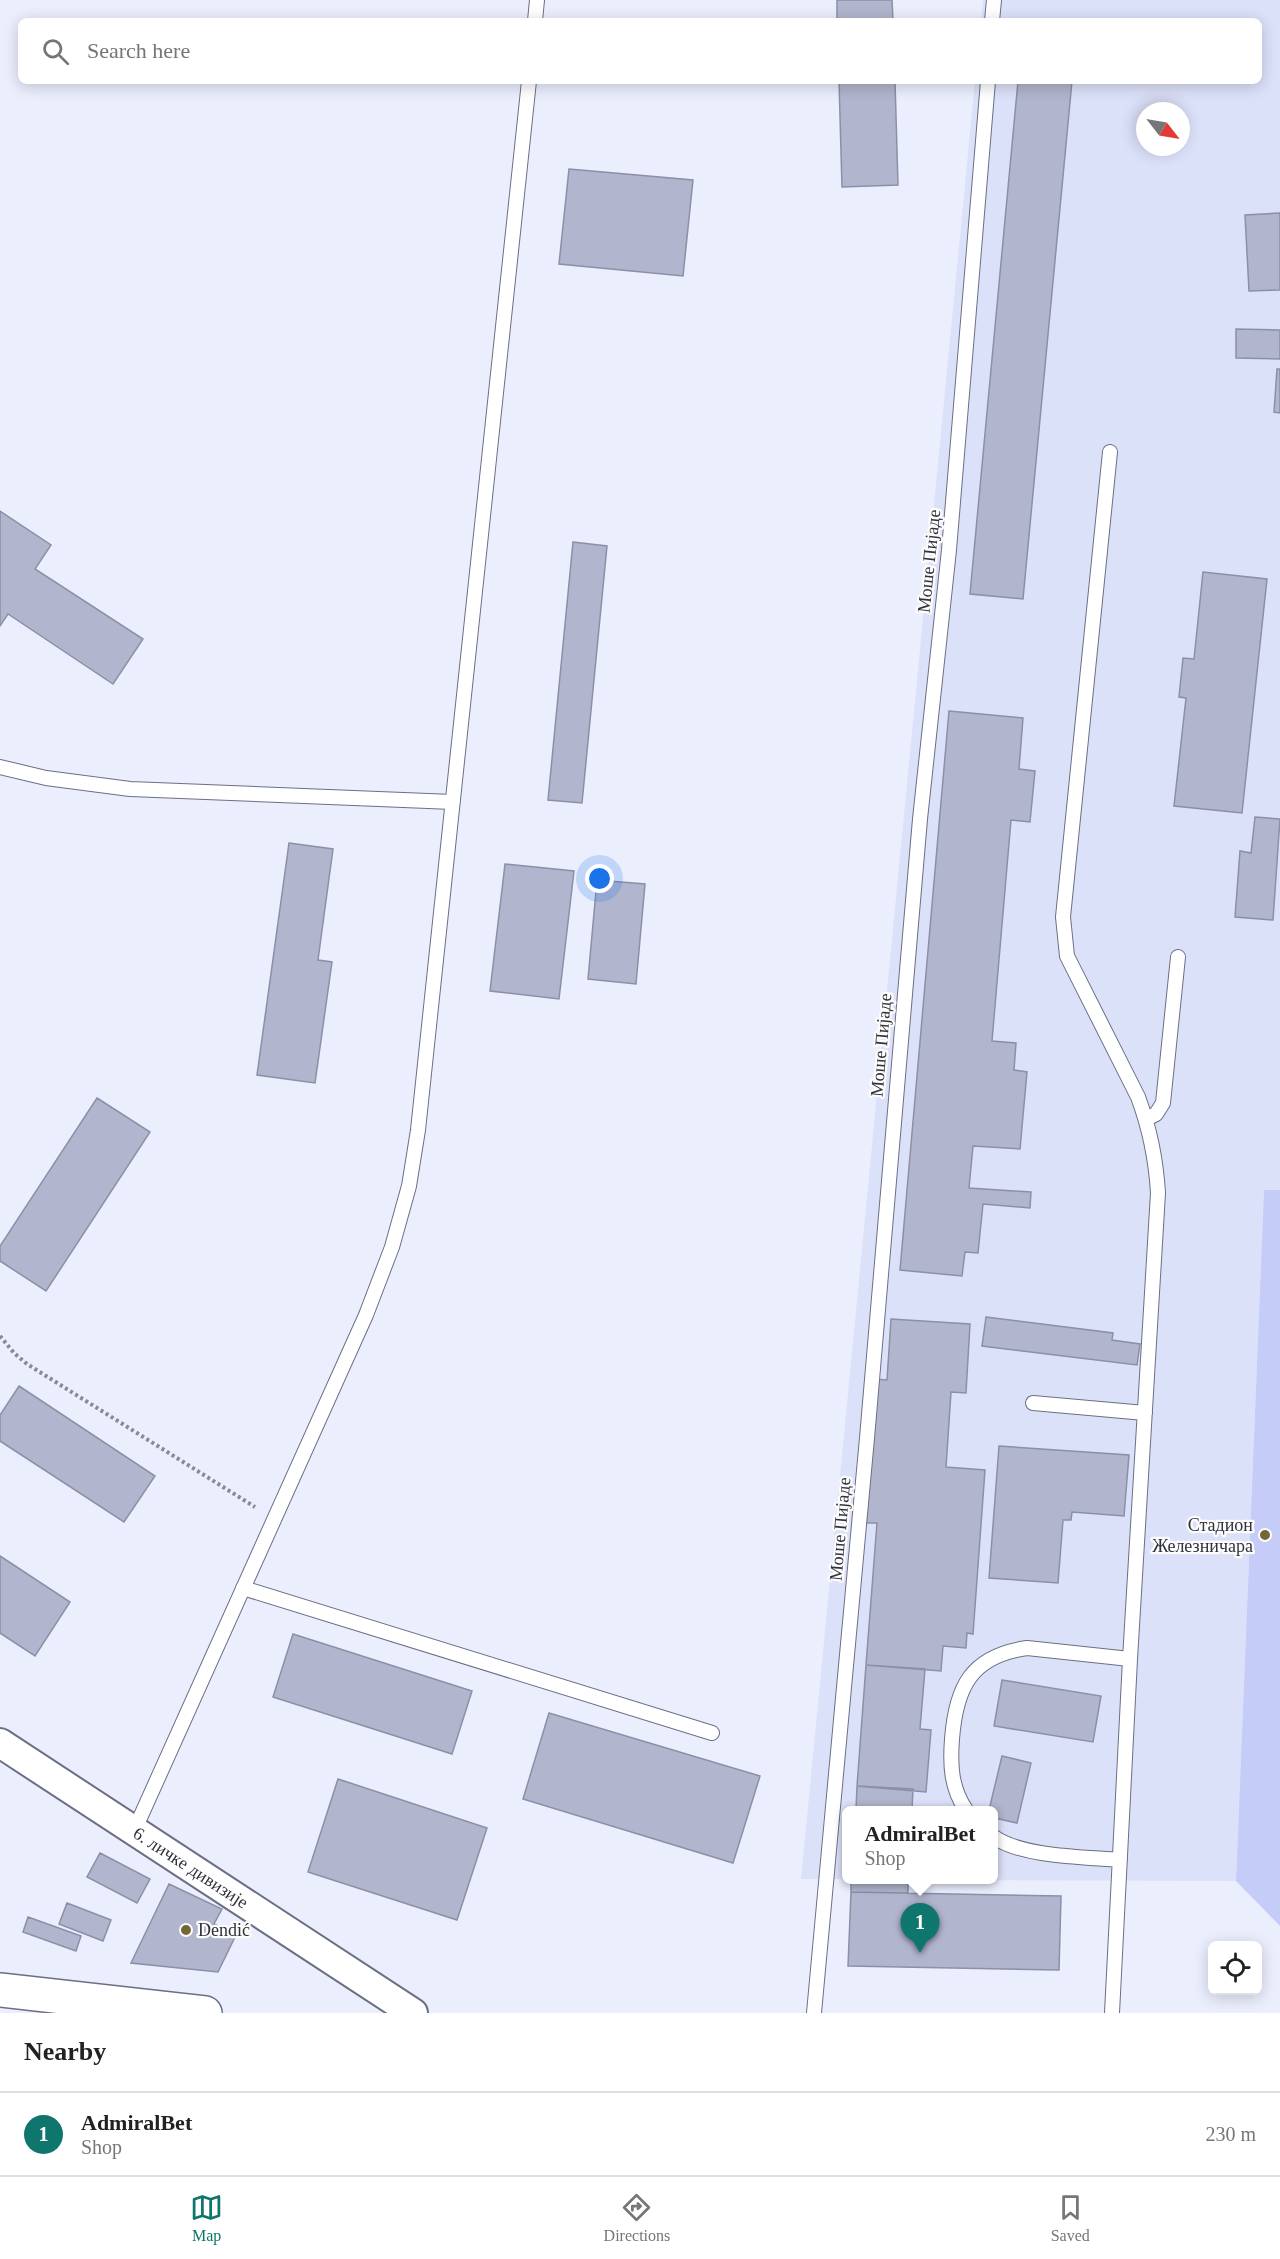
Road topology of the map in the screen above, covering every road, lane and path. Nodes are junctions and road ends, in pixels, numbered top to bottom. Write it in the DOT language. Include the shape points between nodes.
graph roads {
  1 [pos="537,0"];
  2 [pos="994,0"];
  3 [pos="535,18"];
  4 [pos="992,18"];
  5 [pos="529,84"];
  6 [pos="988,84"];
  7 [pos="1110,452"];
  8 [pos="0,767"];
  9 [pos="453,802"];
  10 [pos="1178,957"];
  11 [pos="1146,1119"];
  12 [pos="0,1336"];
  13 [pos="1033,1403"];
  14 [pos="1145,1413"];
  15 [pos="274,1520"];
  16 [pos="243,1588"];
  17 [pos="1130,1659"];
  18 [pos="712,1733"];
  19 [pos="0,1743"];
  20 [pos="964,1806"];
  21 [pos="135,1829"];
  22 [pos="998,1839"];
  23 [pos="1120,1860"];
  24 [pos="0,1990"];
  25 [pos="205,2013"];
  26 [pos="413,2013"];
  27 [pos="814,2013"];
  28 [pos="1112,2013"];
  1 -- 3 [label="lane"];
  2 -- 4 [label="lane"];
  5 -- 9 [label="lane"];
  6 -- 27 [label="lane, Моше Пијаде" via="950,538 920,819"];
  7 -- 11 [label="lane" via="1063,917 1067,956"];
  8 -- 9 [label="lane" via="46,778 130,789"];
  9 -- 15 [label="lane" via="410,1186 366,1315"];
  10 -- 11 [label="lane" via="1163,1103 1156,1114"];
  11 -- 14 [label="lane" via="1157,1167 1158,1193"];
  12 -- 15 [label="path" via="27,1364"];
  13 -- 14 [label="lane"];
  14 -- 17 [label="lane"];
  15 -- 16 [label="lane"];
  16 -- 18 [label="lane"];
  16 -- 21 [label="lane"];
  17 -- 20 [label="lane" via="1027,1648 1012,1650 984,1663 963,1688 954,1718 950,1768"];
  17 -- 23 [label="lane"];
  19 -- 21 [label="street, 6. личке дивизије"];
  21 -- 26 [label="street, 6. личке дивизије"];
  22 -- 23 [label="lane" via="1030,1851"];
  23 -- 28 [label="lane"];
  24 -- 25 [label="street"];
}
